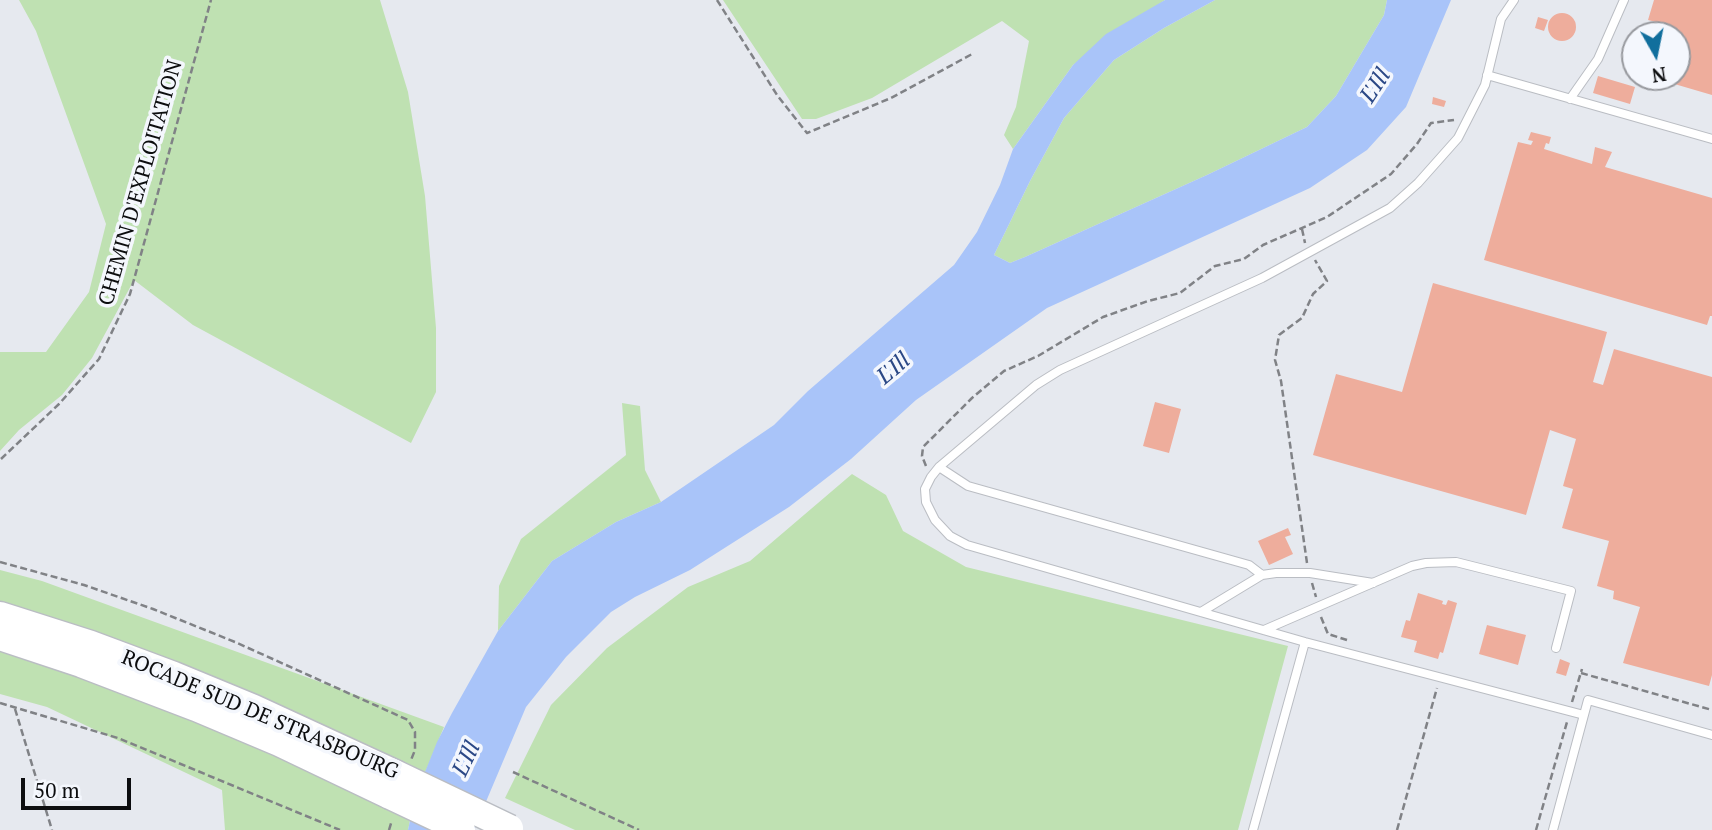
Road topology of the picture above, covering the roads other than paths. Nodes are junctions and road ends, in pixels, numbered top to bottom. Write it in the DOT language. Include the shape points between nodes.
graph roads {
  1 [pos="1514,0"];
  2 [pos="1624,0"];
  3 [pos="1487,75"];
  4 [pos="1570,99"];
  5 [pos="1712,139"];
  6 [pos="939,467"];
  7 [pos="1262,575"];
  8 [pos="1373,583"];
  9 [pos="1201,612"];
  10 [pos="0,615"];
  11 [pos="1264,630"];
  12 [pos="0,637"];
  13 [pos="1306,642"];
  14 [pos="1556,648"];
  15 [pos="1584,715"];
  16 [pos="1712,735"];
  17 [pos="397,787"];
  18 [pos="512,829"];
  19 [pos="462,830"];
  20 [pos="1254,830"];
  21 [pos="1553,830"];
  1 -- 3 [label="lane" via="1501,19"];
  2 -- 4 [label="lane" via="1598,59"];
  3 -- 4 [label="lane"];
  3 -- 6 [label="lane" via="1458,138 1390,208 1262,278 1060,370"];
  4 -- 5 [label="lane"];
  6 -- 7 [label="lane" via="968,486 1249,565"];
  6 -- 9 [label="lane" via="925,489 926,502 950,536 967,545"];
  7 -- 8 [label="lane" via="1310,573"];
  7 -- 9 [label="lane"];
  8 -- 11 [label="lane"];
  8 -- 14 [label="lane" via="1412,566 1457,562 1571,591"];
  9 -- 11 [label="lane"];
  10 -- 17 [label="highway, ROCADE SUD DE STRASBOURG" via="91,644 254,708"];
  11 -- 13 [label="lane"];
  12 -- 17 [label="highway, ROCADE SUD DE STRASBOURG"];
  13 -- 15 [label="lane"];
  13 -- 20 [label="lane"];
  15 -- 16 [label="lane" via="1588,700"];
  15 -- 21 [label="lane"];
  17 -- 18 [label="highway, ROCADE SUD DE STRASBOURG, bridge"];
  17 -- 19 [label="highway, ROCADE SUD DE STRASBOURG, bridge"];
}
